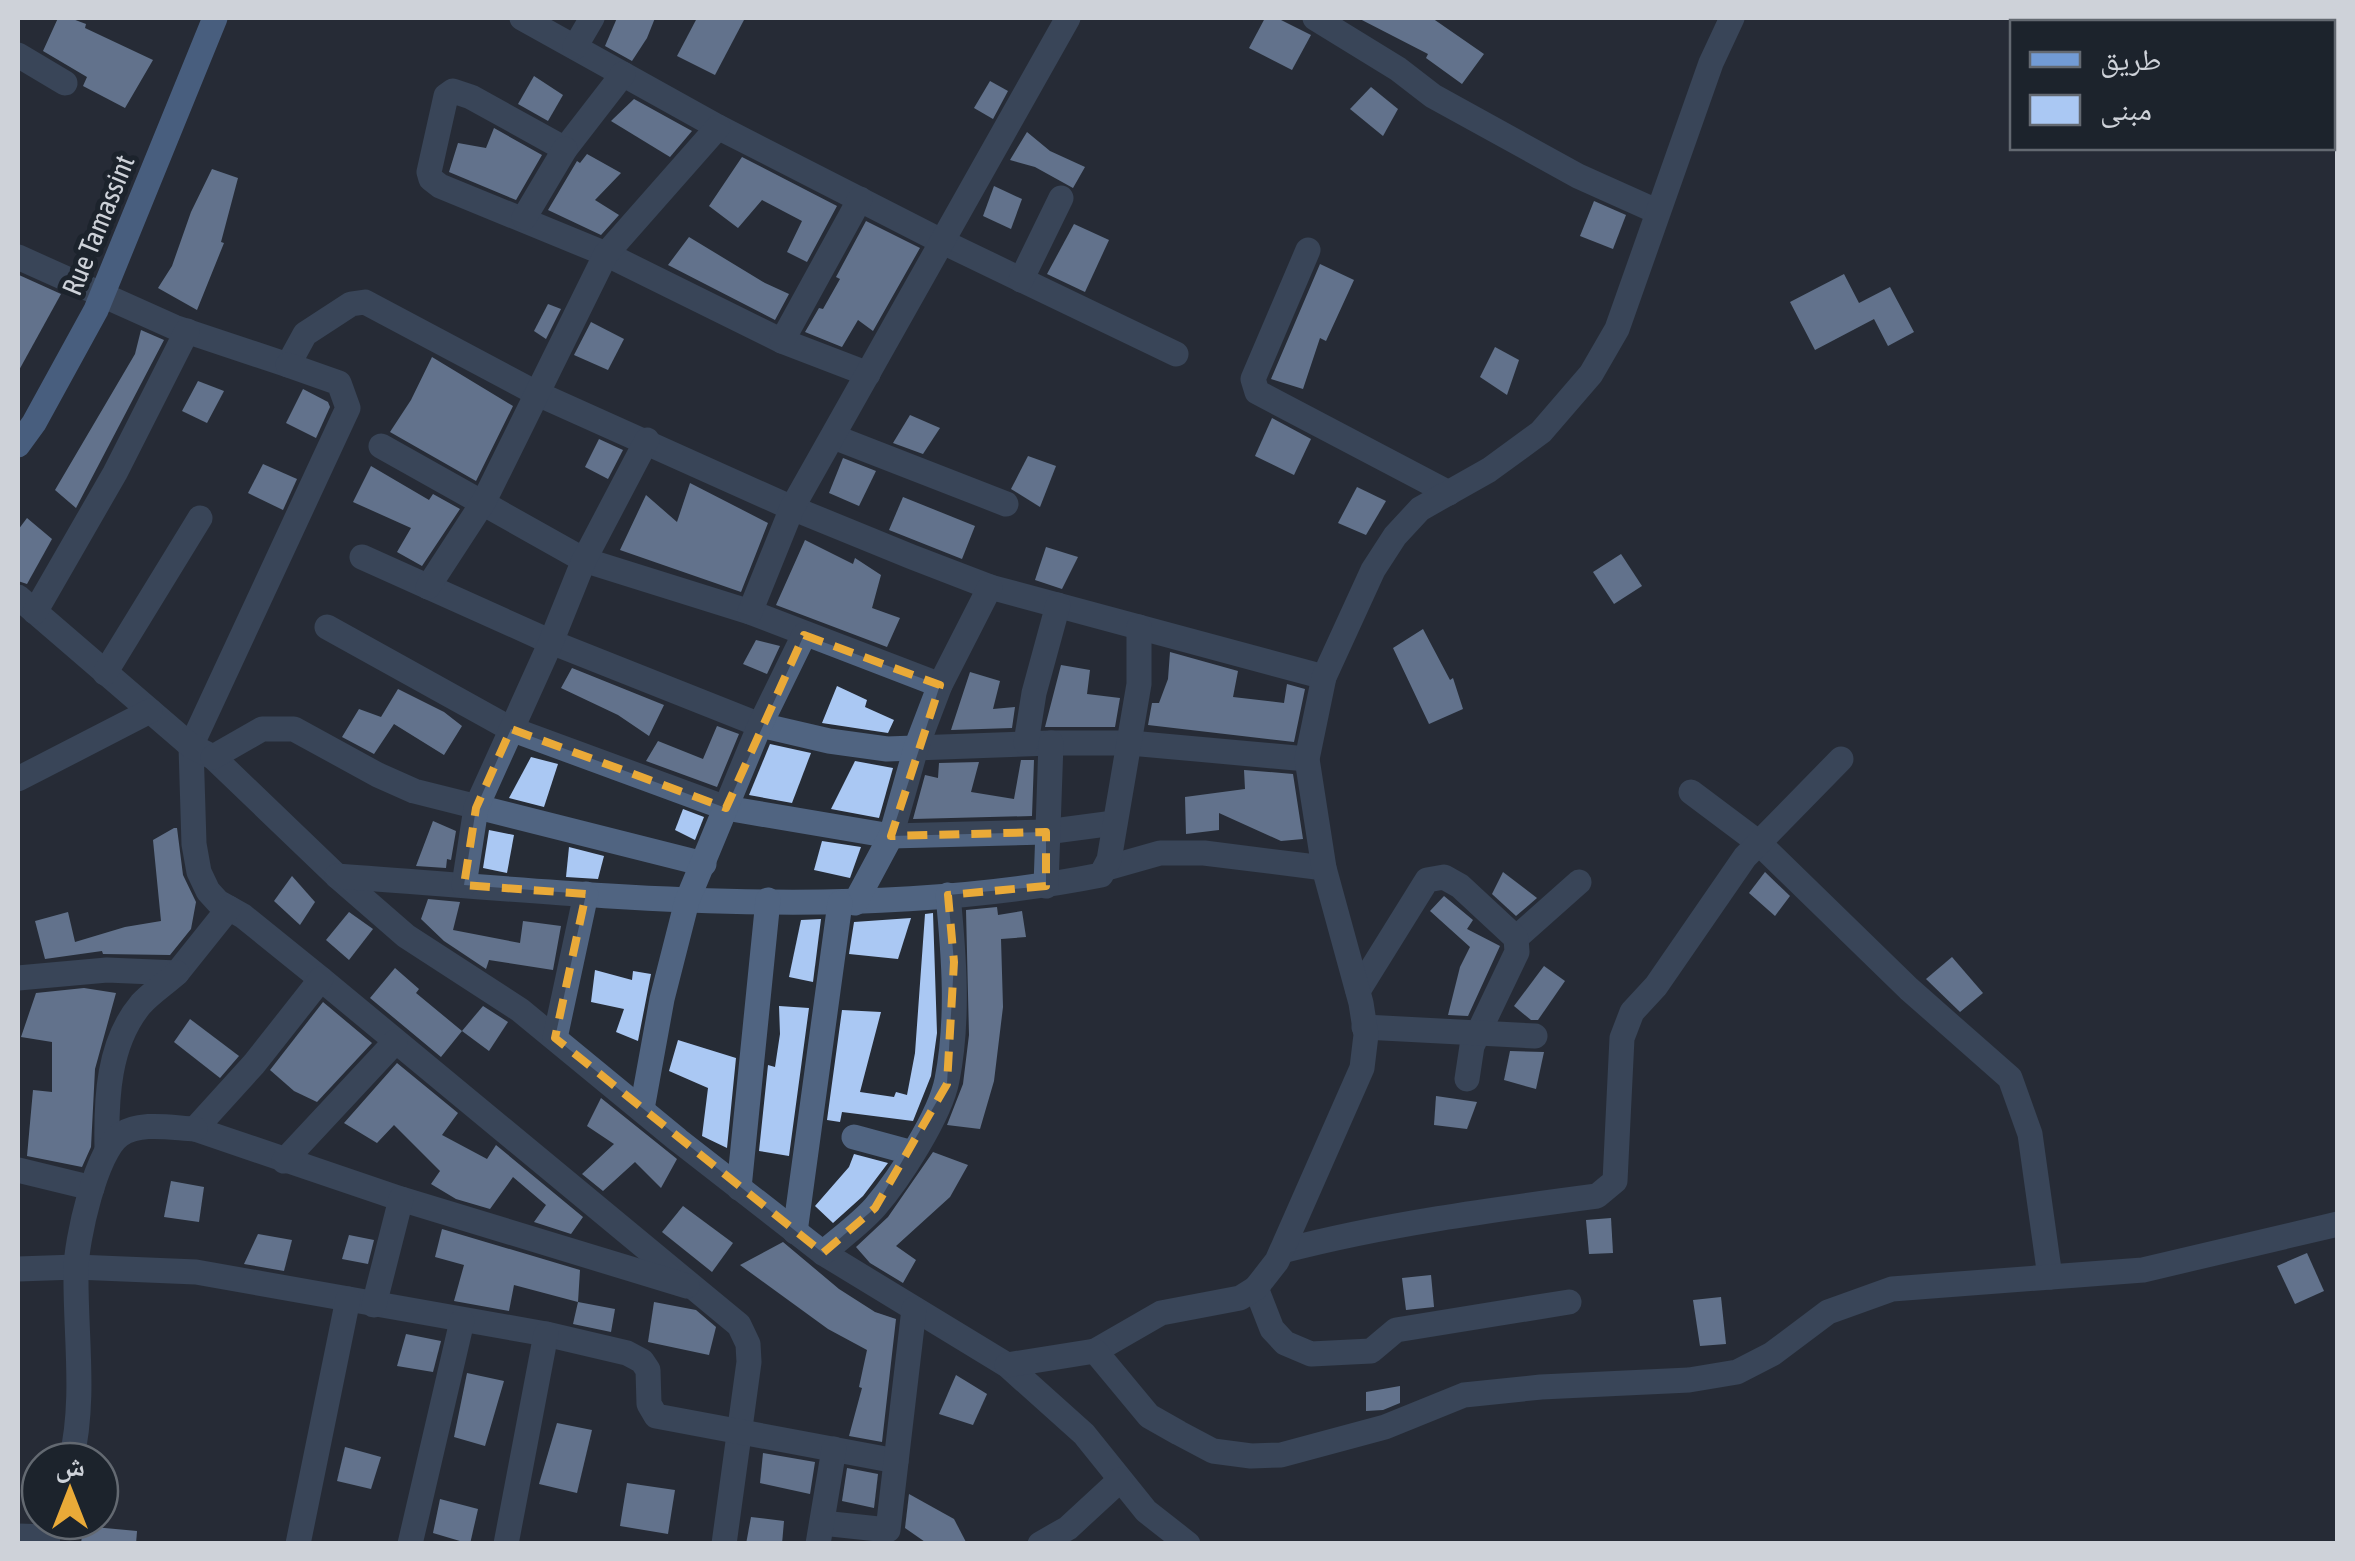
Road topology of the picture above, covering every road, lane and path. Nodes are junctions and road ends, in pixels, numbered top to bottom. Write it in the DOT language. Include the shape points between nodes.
graph roads {
  1 [pos="215,18"];
  2 [pos="522,18"];
  3 [pos="592,18"];
  4 [pos="1068,18"];
  5 [pos="1315,18"];
  6 [pos="1732,18"];
  7 [pos="575,47"];
  8 [pos="18,55"];
  9 [pos="623,74"];
  10 [pos="65,83"];
  11 [pos="718,127"];
  12 [pos="565,150"];
  13 [pos="1060,198"];
  14 [pos="860,199"];
  15 [pos="1656,211"];
  16 [pos="524,218"];
  17 [pos="941,241"];
  18 [pos="1308,250"];
  19 [pos="606,254"];
  20 [pos="18,257"];
  21 [pos="1020,280"];
  22 [pos="103,294"];
  23 [pos="188,331"];
  24 [pos="782,341"];
  25 [pos="1176,354"];
  26 [pos="288,365"];
  27 [pos="868,374"];
  28 [pos="538,394"];
  29 [pos="834,437"];
  30 [pos="647,440"];
  31 [pos="18,445"];
  32 [pos="382,446"];
  33 [pos="1449,493"];
  34 [pos="484,501"];
  35 [pos="1006,504"];
  36 [pos="792,508"];
  37 [pos="200,518"];
  38 [pos="362,557"];
  39 [pos="584,560"];
  40 [pos="428,587"];
  41 [pos="990,587"];
  42 [pos="26,604"];
  43 [pos="1058,606"];
  44 [pos="750,612"];
  45 [pos="328,626"];
  46 [pos="1140,627"];
  47 [pos="804,635"];
  48 [pos="551,642"];
  49 [pos="105,673"];
  50 [pos="1324,677"];
  51 [pos="940,685"];
  52 [pos="150,711"];
  53 [pos="760,725"];
  54 [pos="511,730"];
  55 [pos="1038,743"];
  56 [pos="1130,744"];
  57 [pos="916,748"];
  58 [pos="202,751"];
  59 [pos="1306,760"];
  60 [pos="1841,760"];
  61 [pos="18,779"];
  62 [pos="1691,792"];
  63 [pos="476,808"];
  64 [pos="726,808"];
  65 [pos="1114,824"];
  66 [pos="1046,832"];
  67 [pos="890,836"];
  68 [pos="1759,843"];
  69 [pos="704,864"];
  70 [pos="1107,868"];
  71 [pos="1324,868"];
  72 [pos="337,876"];
  73 [pos="1579,882"];
  74 [pos="464,885"];
  75 [pos="1046,886"];
  76 [pos="586,894"];
  77 [pos="948,894"];
  78 [pos="768,900"];
  79 [pos="687,901"];
  80 [pos="848,903"];
  81 [pos="229,908"];
  82 [pos="1516,938"];
  83 [pos="178,973"];
  84 [pos="18,978"];
  85 [pos="321,979"];
  86 [pos="1358,991"];
  87 [pos="1364,1027"];
  88 [pos="1478,1034"];
  89 [pos="1535,1036"];
  90 [pos="555,1038"];
  91 [pos="395,1042"];
  92 [pos="1467,1079"];
  93 [pos="642,1109"];
  94 [pos="195,1128"];
  95 [pos="854,1137"];
  96 [pos="107,1148"];
  97 [pos="913,1153"];
  98 [pos="284,1161"];
  99 [pos="18,1170"];
  100 [pos="92,1188"];
  101 [pos="739,1188"];
  102 [pos="400,1199"];
  103 [pos="2338,1224"];
  104 [pos="794,1232"];
  105 [pos="1282,1251"];
  106 [pos="823,1253"];
  107 [pos="76,1267"];
  108 [pos="18,1269"];
  109 [pos="2050,1277"];
  110 [pos="696,1288"];
  111 [pos="1256,1288"];
  112 [pos="348,1299"];
  113 [pos="1569,1302"];
  114 [pos="374,1305"];
  115 [pos="914,1310"];
  116 [pos="462,1321"];
  117 [pos="546,1334"];
  118 [pos="1095,1351"];
  119 [pos="1007,1365"];
  120 [pos="738,1431"];
  121 [pos="74,1441"];
  122 [pos="834,1449"];
  123 [pos="896,1460"];
  124 [pos="1120,1480"];
  125 [pos="820,1533"];
  126 [pos="896,1537"];
  127 [pos="298,1544"];
  128 [pos="410,1544"];
  129 [pos="506,1544"];
  130 [pos="724,1544"];
  131 [pos="1040,1544"];
  132 [pos="1188,1544"];
  1 -- 22 [label="main road, Rue Tamassint"];
  2 -- 7 [label="street"];
  3 -- 7 [label="street"];
  4 -- 17 [label="street"];
  5 -- 15 [label="street" via="1433,96"];
  6 -- 15 [label="street"];
  7 -- 9 [label="street"];
  8 -- 10 [label="street"];
  9 -- 11 [label="street"];
  9 -- 12 [label="street"];
  11 -- 14 [label="street"];
  11 -- 19 [label="street"];
  12 -- 16 [label="street"];
  12 -- 16 [label="street" via="471,96 446,96 431,179"];
  13 -- 21 [label="street"];
  14 -- 17 [label="street"];
  14 -- 24 [label="street"];
  15 -- 33 [label="street" via="1617,328 1591,374 1540,432"];
  16 -- 19 [label="street"];
  17 -- 21 [label="street"];
  17 -- 27 [label="street"];
  18 -- 33 [label="street" via="1254,379 1257,392"];
  19 -- 24 [label="street"];
  19 -- 28 [label="street"];
  20 -- 22 [label="street"];
  21 -- 25 [label="street"];
  22 -- 23 [label="street"];
  22 -- 31 [label="main road, Rue Tamassint"];
  23 -- 26 [label="street"];
  23 -- 42 [label="street" via="115,472"];
  24 -- 27 [label="street"];
  26 -- 28 [label="street" via="306,334 365,302"];
  26 -- 58 [label="street" via="339,383 348,408"];
  27 -- 29 [label="street"];
  28 -- 30 [label="street"];
  28 -- 34 [label="street"];
  29 -- 35 [label="street"];
  29 -- 36 [label="street"];
  30 -- 36 [label="street"];
  30 -- 39 [label="street"];
  32 -- 34 [label="street"];
  33 -- 50 [label="street" via="1420,509 1372,570"];
  34 -- 39 [label="street"];
  34 -- 40 [label="street"];
  36 -- 41 [label="street"];
  36 -- 44 [label="street"];
  37 -- 49 [label="street"];
  38 -- 40 [label="street"];
  39 -- 44 [label="street"];
  39 -- 48 [label="street"];
  40 -- 48 [label="street"];
  41 -- 43 [label="street"];
  41 -- 51 [label="street"];
  42 -- 49 [label="street"];
  43 -- 46 [label="street"];
  43 -- 55 [label="street" via="1034,693"];
  44 -- 47 [label="street"];
  45 -- 54 [label="street"];
  46 -- 50 [label="street"];
  46 -- 56 [label="street"];
  47 -- 51 [label="street"];
  47 -- 53 [label="street"];
  48 -- 53 [label="street"];
  48 -- 54 [label="street"];
  49 -- 52 [label="street"];
  50 -- 59 [label="street"];
  51 -- 57 [label="street"];
  52 -- 58 [label="street"];
  52 -- 61 [label="street"];
  53 -- 57 [label="street" via="863,747"];
  53 -- 64 [label="street"];
  54 -- 63 [label="street"];
  54 -- 64 [label="street"];
  55 -- 56 [label="street"];
  55 -- 57 [label="street"];
  55 -- 66 [label="street"];
  56 -- 59 [label="street"];
  56 -- 65 [label="street"];
  57 -- 67 [label="street"];
  58 -- 63 [label="street" via="262,729 294,730 378,775"];
  58 -- 72 [label="street"];
  58 -- 81 [label="street" via="194,844 208,890"];
  59 -- 71 [label="street"];
  60 -- 68 [label="street"];
  62 -- 68 [label="street"];
  63 -- 69 [label="street"];
  63 -- 74 [label="street"];
  64 -- 67 [label="street"];
  64 -- 69 [label="street"];
  65 -- 66 [label="street"];
  65 -- 70 [label="street"];
  66 -- 67 [label="street"];
  66 -- 75 [label="street"];
  67 -- 80 [label="street"];
  68 -- 105 [label="street" via="1632,1012 1622,1038 1615,1181 1609,1188 1598,1196 1446,1216"];
  68 -- 109 [label="street" via="2010,1078 2030,1134"];
  69 -- 79 [label="street"];
  70 -- 71 [label="street" via="1160,854"];
  70 -- 75 [label="street"];
  71 -- 86 [label="street"];
  72 -- 74 [label="street"];
  72 -- 90 [label="street" via="406,936"];
  73 -- 82 [label="street"];
  74 -- 76 [label="street"];
  75 -- 77 [label="street"];
  76 -- 79 [label="street"];
  76 -- 90 [label="street"];
  77 -- 80 [label="street"];
  77 -- 97 [label="street" via="954,962 946,1084"];
  78 -- 79 [label="street"];
  78 -- 80 [label="street"];
  78 -- 101 [label="street"];
  79 -- 93 [label="street"];
  80 -- 104 [label="street"];
  81 -- 83 [label="street"];
  81 -- 85 [label="street"];
  82 -- 86 [label="street" via="1460,886 1444,877 1426,880"];
  82 -- 88 [label="street" via="1517,952"];
  83 -- 84 [label="street" via="107,970"];
  83 -- 96 [label="street" via="141,1004 116,1055 106,1096"];
  85 -- 91 [label="street"];
  85 -- 94 [label="street"];
  86 -- 87 [label="street"];
  87 -- 88 [label="street"];
  87 -- 105 [label="street" via="1362,1068"];
  88 -- 89 [label="street"];
  88 -- 92 [label="street"];
  90 -- 93 [label="street"];
  91 -- 98 [label="street"];
  91 -- 110 [label="street"];
  93 -- 101 [label="street"];
  94 -- 96 [label="street" via="150,1126 122,1133"];
  94 -- 98 [label="street"];
  95 -- 97 [label="street"];
  96 -- 100 [label="street"];
  97 -- 106 [label="street" via="875,1208"];
  98 -- 102 [label="street"];
  99 -- 100 [label="street"];
  100 -- 107 [label="street"];
  101 -- 104 [label="street"];
  102 -- 110 [label="street"];
  102 -- 114 [label="street"];
  103 -- 109 [label="street" via="2143,1270"];
  104 -- 106 [label="street"];
  105 -- 111 [label="street"];
  106 -- 115 [label="street"];
  107 -- 108 [label="street"];
  107 -- 112 [label="street" via="196,1272"];
  107 -- 121 [label="street" via="80,1401"];
  109 -- 118 [label="street" via="1892,1289 1828,1312 1737,1372 1464,1395 1385,1427 1281,1454 1213,1451 1178,1433 1150,1416"];
  110 -- 120 [label="street" via="739,1325 748,1344"];
  111 -- 113 [label="street" via="1272,1330 1285,1344 1311,1354 1372,1350 1396,1330"];
  111 -- 118 [label="street" via="1240,1298 1161,1313"];
  112 -- 114 [label="street"];
  112 -- 127 [label="street"];
  114 -- 116 [label="street"];
  115 -- 119 [label="street"];
  115 -- 123 [label="street"];
  116 -- 117 [label="street"];
  116 -- 128 [label="street"];
  117 -- 120 [label="street" via="642,1361 656,1416"];
  117 -- 129 [label="street"];
  118 -- 119 [label="street"];
  119 -- 124 [label="street" via="1084,1434"];
  120 -- 122 [label="street"];
  120 -- 130 [label="street"];
  122 -- 123 [label="street"];
  122 -- 125 [label="street"];
  123 -- 126 [label="street"];
  124 -- 131 [label="street"];
  124 -- 132 [label="street"];
  125 -- 126 [label="street"];
}
